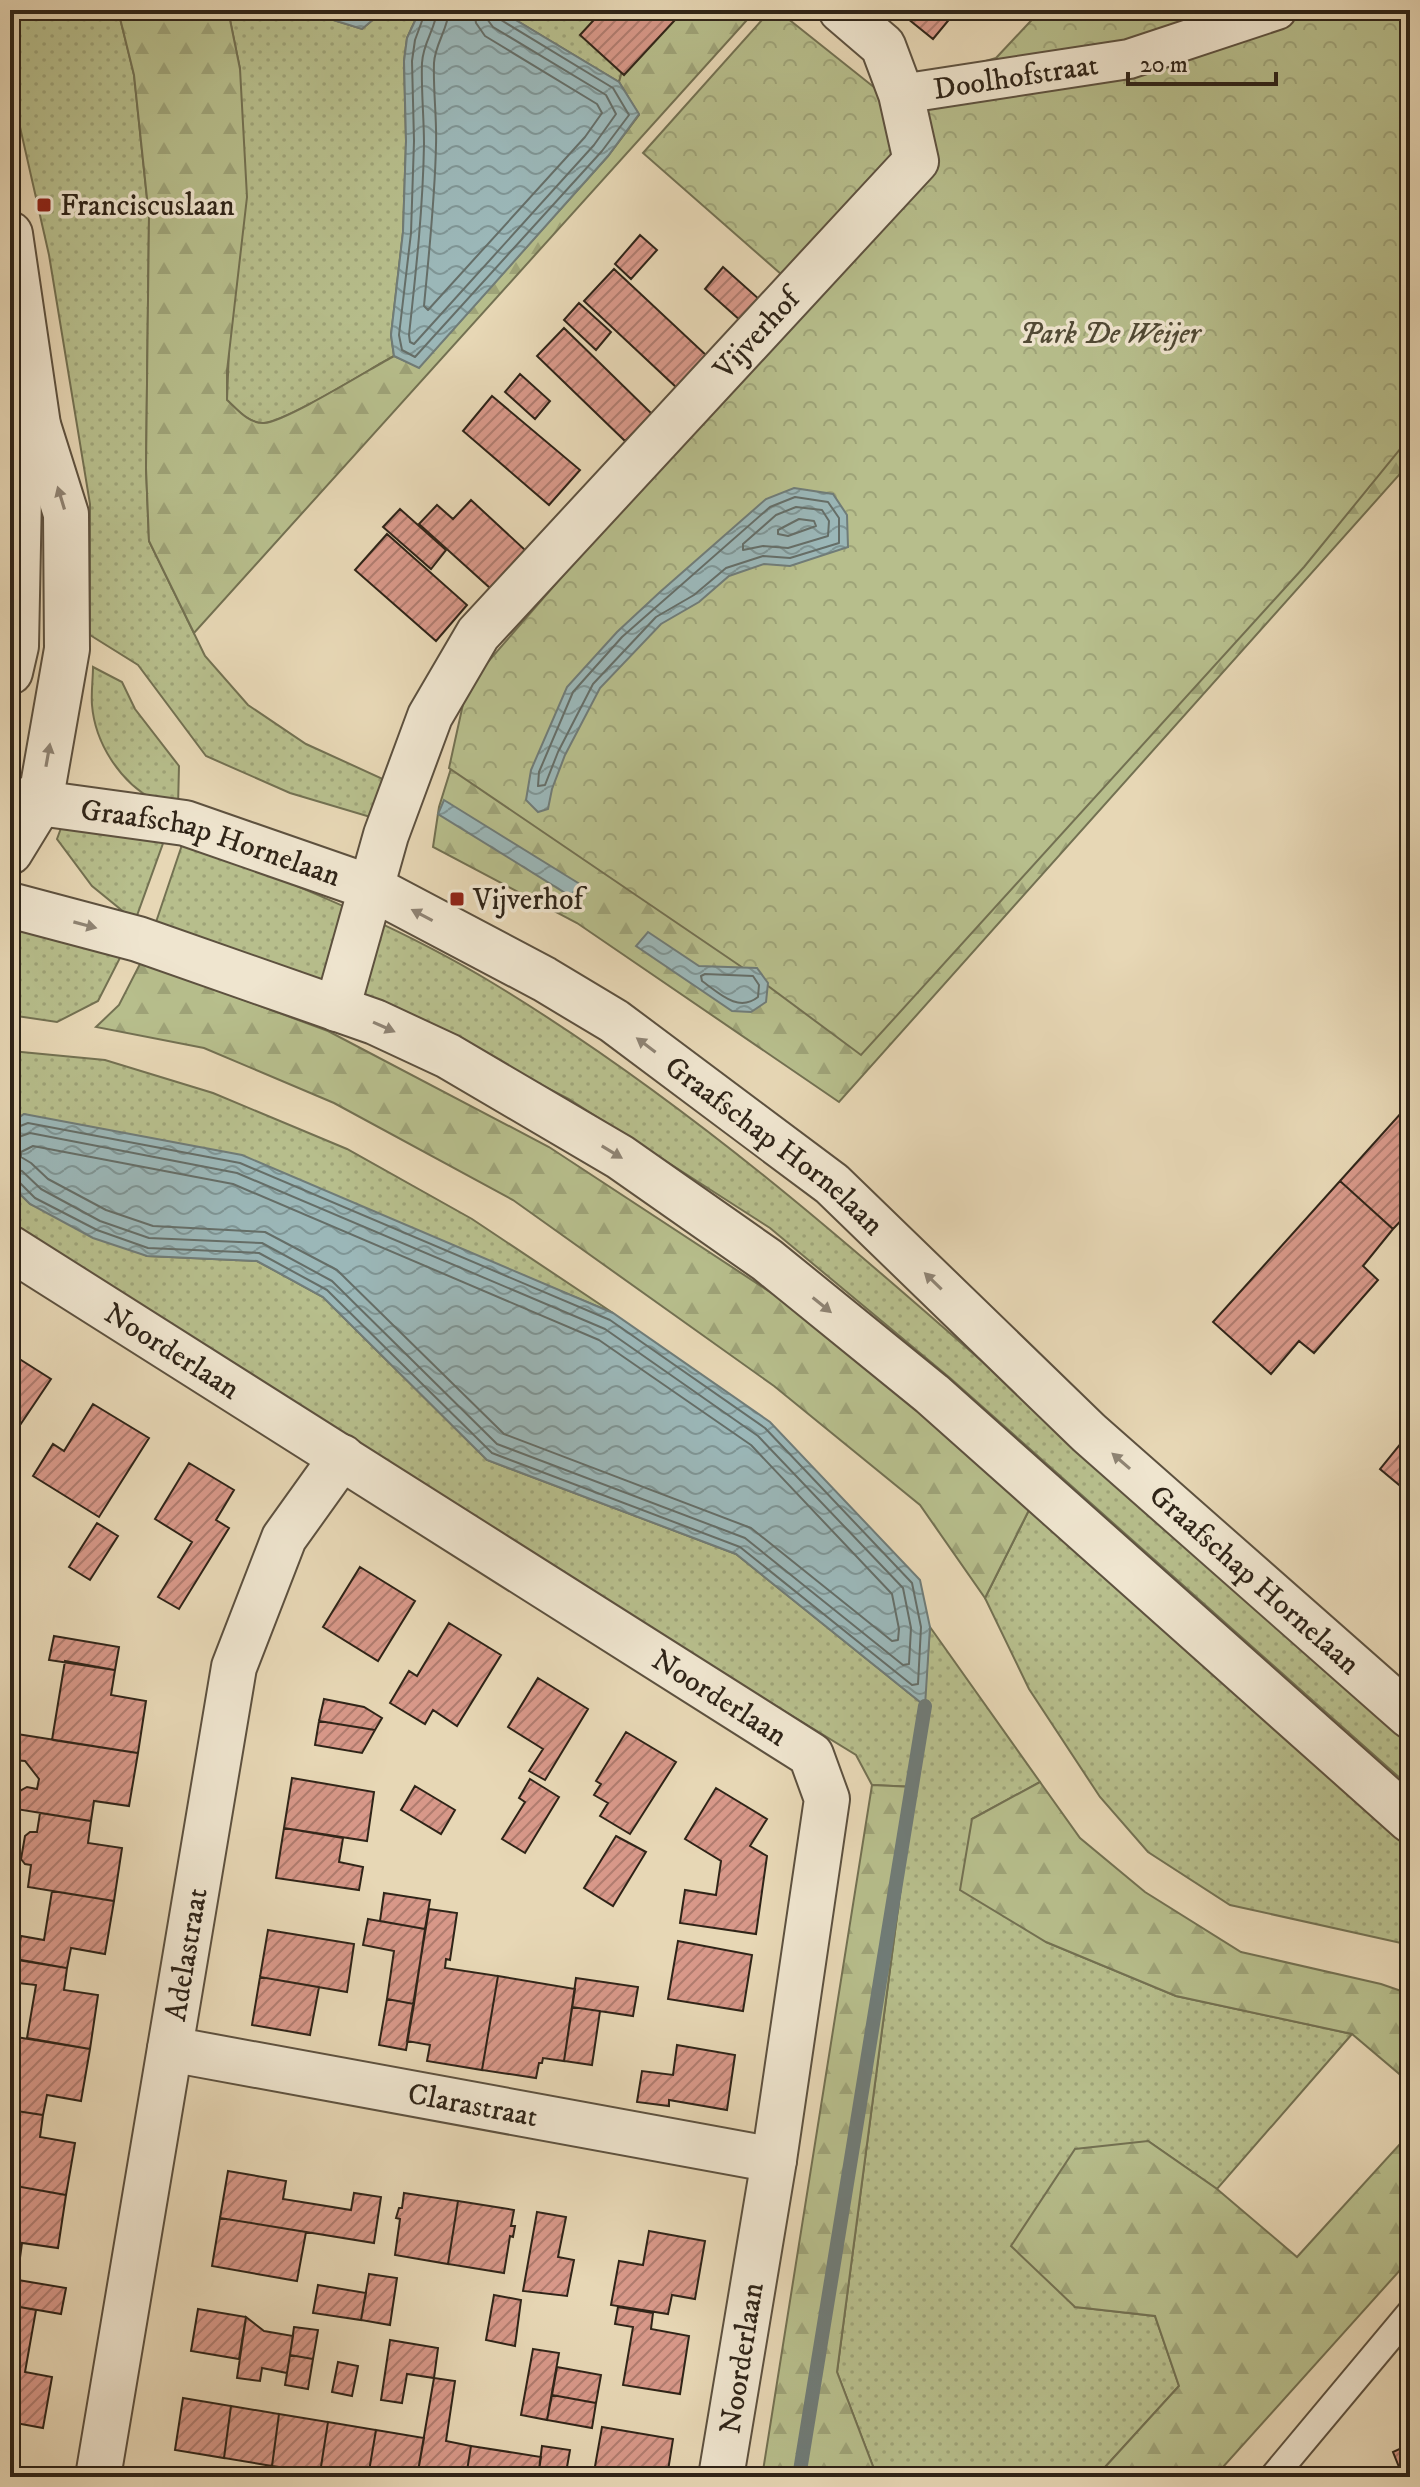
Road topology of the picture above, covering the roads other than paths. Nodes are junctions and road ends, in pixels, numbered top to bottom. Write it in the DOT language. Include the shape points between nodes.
graph roads {
  1 [pos="841,10"];
  2 [pos="1277,10"];
  3 [pos="901,94"];
  4 [pos="10,234"];
  5 [pos="38,425"];
  6 [pos="10,672"];
  7 [pos="25,801"];
  8 [pos="10,852"];
  9 [pos="372,888"];
  10 [pos="10,905"];
  11 [pos="337,1009"];
  12 [pos="10,1248"];
  13 [pos="342,1457"];
  14 [pos="1410,1716"];
  15 [pos="1410,1820"];
  16 [pos="170,2049"];
  17 [pos="774,2160"];
  18 [pos="1410,2313"];
  19 [pos="98,2477"];
  20 [pos="721,2477"];
  21 [pos="1273,2477"];
  1 -- 3 [label="street, Doolhofstraat" via="883,46"];
  2 -- 3 [label="street, Doolhofstraat" via="1129,59"];
  3 -- 9 [label="street, Vijverhof" via="916,161 478,634 430,716"];
  4 -- 5 [label="street"];
  5 -- 6 [label="street" via="19,495 16,646"];
  7 -- 5 [label="street, one-way" via="67,649 66,514"];
  7 -- 8 [label="street"];
  7 -- 9 [label="street, Graafschap Hornelaan" via="185,823"];
  9 -- 11 [label="street"];
  14 -- 9 [label="street, Graafschap Hornelaan, one-way" via="1089,1433 832,1184 614,1021"];
  10 -- 11 [label="street, one-way" via="138,939"];
  11 -- 15 [label="street, one-way" via="462,1064 620,1157 767,1260 932,1394"];
  12 -- 13 [label="street, Noorderlaan"];
  13 -- 16 [label="street, Adelastraat" via="284,1538 234,1667"];
  13 -- 17 [label="street, Noorderlaan" via="811,1755 827,1799"];
  16 -- 17 [label="street, Clarastraat"];
  16 -- 19 [label="street, Adelastraat"];
  17 -- 20 [label="street, Noorderlaan"];
  18 -- 21 [label="lane"];
}
